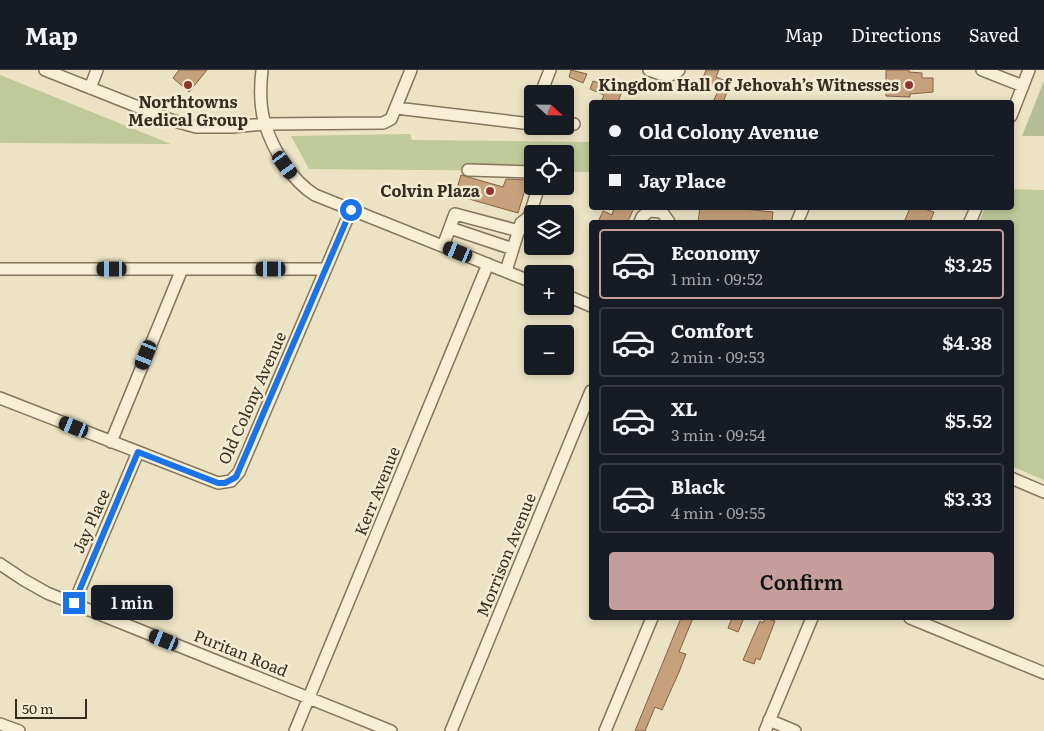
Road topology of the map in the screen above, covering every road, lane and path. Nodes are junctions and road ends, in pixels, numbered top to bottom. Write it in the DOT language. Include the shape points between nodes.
graph roads {
  1 [pos="45,70"];
  2 [pos="97,70"];
  3 [pos="262,70"];
  4 [pos="411,70"];
  5 [pos="550,70"];
  6 [pos="649,70"];
  7 [pos="680,70"];
  8 [pos="982,70"];
  9 [pos="1029,70"];
  10 [pos="544,85"];
  11 [pos="1023,86"];
  12 [pos="90,88"];
  13 [pos="396,108"];
  14 [pos="1014,108"];
  15 [pos="524,123"];
  16 [pos="265,124"];
  17 [pos="468,170"];
  18 [pos="524,172"];
  19 [pos="536,195"];
  20 [pos="351,210"];
  21 [pos="641,220"];
  22 [pos="668,220"];
  23 [pos="450,228"];
  24 [pos="519,231"];
  25 [pos="443,246"];
  26 [pos="513,249"];
  27 [pos="488,264"];
  28 [pos="0,269"];
  29 [pos="182,269"];
  30 [pos="325,269"];
  31 [pos="506,271"];
  32 [pos="524,279"];
  33 [pos="574,299"];
  34 [pos="589,305"];
  35 [pos="589,396"];
  36 [pos="0,398"];
  37 [pos="111,442"];
  38 [pos="138,452"];
  39 [pos="1014,479"];
  40 [pos="1044,492"];
  41 [pos="0,564"];
  42 [pos="74,603"];
  43 [pos="651,620"];
  44 [pos="811,620"];
  45 [pos="915,620"];
  46 [pos="1044,673"];
  47 [pos="309,698"];
  48 [pos="0,724"];
  49 [pos="767,726"];
  50 [pos="19,731"];
  51 [pos="295,731"];
  52 [pos="391,731"];
  53 [pos="451,731"];
  54 [pos="605,731"];
  55 [pos="795,731"];
  1 -- 12 [label="street"];
  2 -- 12 [label="street"];
  3 -- 16 [label="street"];
  4 -- 13 [label="street"];
  5 -- 10 [label="street"];
  6 -- 7 [label="street" via="667,76"];
  8 -- 11 [label="street"];
  9 -- 11 [label="street"];
  11 -- 14 [label="street"];
  12 -- 16 [label="street" via="190,126 220,128"];
  13 -- 15 [label="street"];
  13 -- 16 [label="street" via="391,119 378,125"];
  16 -- 20 [label="street" via="297,182 315,195"];
  17 -- 18 [label="street"];
  19 -- 24 [label="street" via="529,217 521,223"];
  20 -- 25 [label="street"];
  20 -- 30 [label="street, Old Colony Avenue"];
  21 -- 22 [label="street" via="649,211 662,212"];
  23 -- 24 [label="street" via="455,214"];
  23 -- 25 [label="street"];
  23 -- 26 [label="street"];
  24 -- 26 [label="street"];
  25 -- 27 [label="street"];
  26 -- 31 [label="street"];
  27 -- 31 [label="street"];
  27 -- 47 [label="street, Kerr Avenue"];
  28 -- 29 [label="street"];
  29 -- 30 [label="street"];
  29 -- 37 [label="street"];
  30 -- 38 [label="street, Old Colony Avenue" via="236,477 218,483"];
  31 -- 32 [label="street"];
  33 -- 34 [label="street"];
  35 -- 53 [label="street, Morrison Avenue"];
  36 -- 37 [label="street, Old Colony Avenue"];
  37 -- 38 [label="street, Old Colony Avenue"];
  38 -- 42 [label="street, Jay Place"];
  39 -- 40 [label="street"];
  41 -- 42 [label="street, Puritan Road" via="47,593"];
  42 -- 47 [label="street, Puritan Road"];
  43 -- 54 [label="street"];
  44 -- 49 [label="street"];
  45 -- 46 [label="street"];
  47 -- 51 [label="street, Kerr Avenue"];
  47 -- 52 [label="street, Puritan Road"];
  48 -- 50 [label="street"];
  49 -- 55 [label="street"];
}
